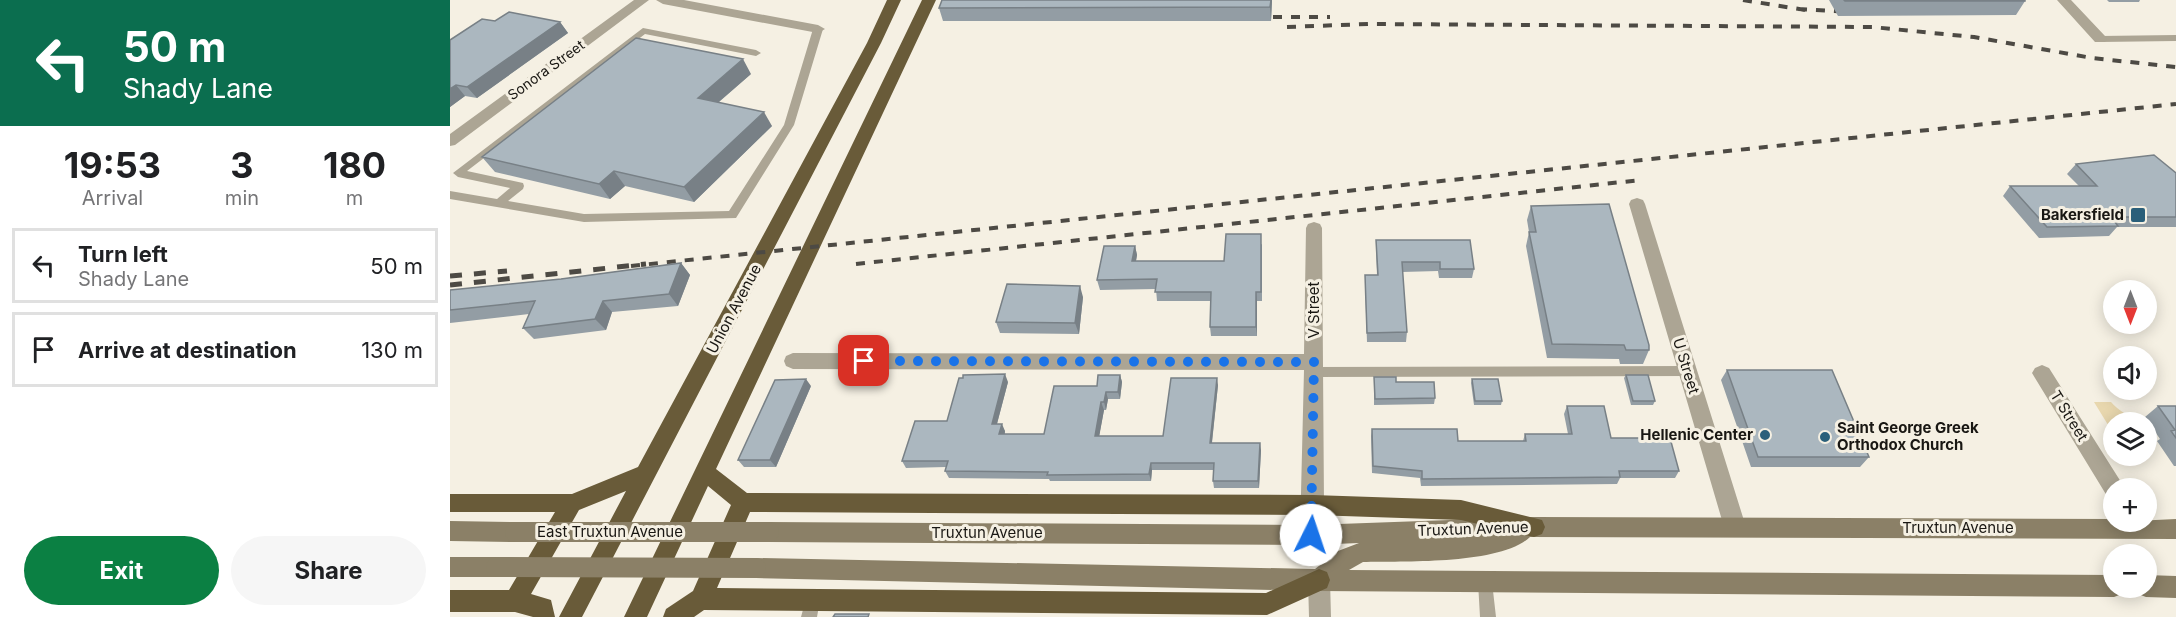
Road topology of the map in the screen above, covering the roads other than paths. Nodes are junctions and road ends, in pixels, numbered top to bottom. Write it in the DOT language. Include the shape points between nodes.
graph roads {
  1 [pos="642,0"];
  2 [pos="663,0"];
  3 [pos="894,0"];
  4 [pos="929,0"];
  5 [pos="2064,0"];
  6 [pos="818,29"];
  7 [pos="2176,38"];
  8 [pos="2100,39"];
  9 [pos="756,53"];
  10 [pos="450,141"];
  11 [pos="450,195"];
  12 [pos="498,204"];
  13 [pos="1637,204"];
  14 [pos="1314,228"];
  15 [pos="793,361"];
  16 [pos="1314,367"];
  17 [pos="1688,371"];
  18 [pos="2042,373"];
  19 [pos="704,471"];
  20 [pos="647,473"];
  21 [pos="2107,478"];
  22 [pos="743,502"];
  23 [pos="450,503"];
  24 [pos="572,503"];
  25 [pos="1313,505"];
  26 [pos="2103,525"];
  27 [pos="1534,527"];
  28 [pos="1735,527"];
  29 [pos="2157,527"];
  30 [pos="2176,529"];
  31 [pos="450,531"];
  32 [pos="769,532"];
  33 [pos="1311,535"];
  34 [pos="450,567"];
  35 [pos="1319,580"];
  36 [pos="1485,582"];
  37 [pos="2103,586"];
  38 [pos="2157,586"];
  39 [pos="2176,587"];
  40 [pos="701,599"];
  41 [pos="450,601"];
  42 [pos="515,601"];
  43 [pos="810,608"];
  44 [pos="544,617"];
  45 [pos="570,617"];
  46 [pos="635,617"];
  47 [pos="674,617"];
  48 [pos="1320,617"];
  49 [pos="1488,617"];
  1 -- 10 [label="street, Sonora Street"];
  2 -- 6 [label="street"];
  3 -- 20 [label="highway, Union Avenue"];
  4 -- 19 [label="highway"];
  5 -- 8 [label="street"];
  6 -- 12 [label="lane" via="789,125 732,215 584,218"];
  7 -- 8 [label="lane"];
  9 -- 12 [label="lane" via="643,31 458,173 519,186"];
  11 -- 12 [label="lane"];
  13 -- 17 [label="street, U Street"];
  14 -- 16 [label="street, V Street"];
  15 -- 16 [label="street"];
  16 -- 17 [label="lane"];
  16 -- 25 [label="street, V Street"];
  17 -- 28 [label="street, U Street"];
  18 -- 21 [label="street, T Street"];
  19 -- 22 [label="highway"];
  19 -- 46 [label="highway"];
  20 -- 24 [label="highway"];
  20 -- 45 [label="highway, Union Avenue"];
  22 -- 25 [label="highway"];
  22 -- 40 [label="highway"];
  23 -- 24 [label="highway"];
  24 -- 42 [label="highway"];
  25 -- 27 [label="highway" via="1461,510"];
  25 -- 33 [label="street, V Street"];
  26 -- 28 [label="main road, Truxtun Avenue"];
  27 -- 28 [label="main road, Truxtun Avenue"];
  27 -- 33 [label="main road, Truxtun Avenue"];
  27 -- 35 [label="main road" via="1489,545 1363,552 1346,558"];
  29 -- 30 [label="main road, Truxtun Avenue"];
  31 -- 32 [label="main road, East Truxtun Avenue, bridge"];
  32 -- 33 [label="main road, Truxtun Avenue"];
  34 -- 35 [label="main road, bridge" via="756,568"];
  35 -- 36 [label="main road"];
  35 -- 43 [label="highway" via="1267,604"];
  35 -- 48 [label="street"];
  36 -- 37 [label="main road"];
  36 -- 49 [label="lane"];
  38 -- 39 [label="main road"];
  40 -- 43 [label="highway"];
  40 -- 47 [label="highway"];
  41 -- 42 [label="highway"];
  42 -- 44 [label="highway" via="543,608"];
}
